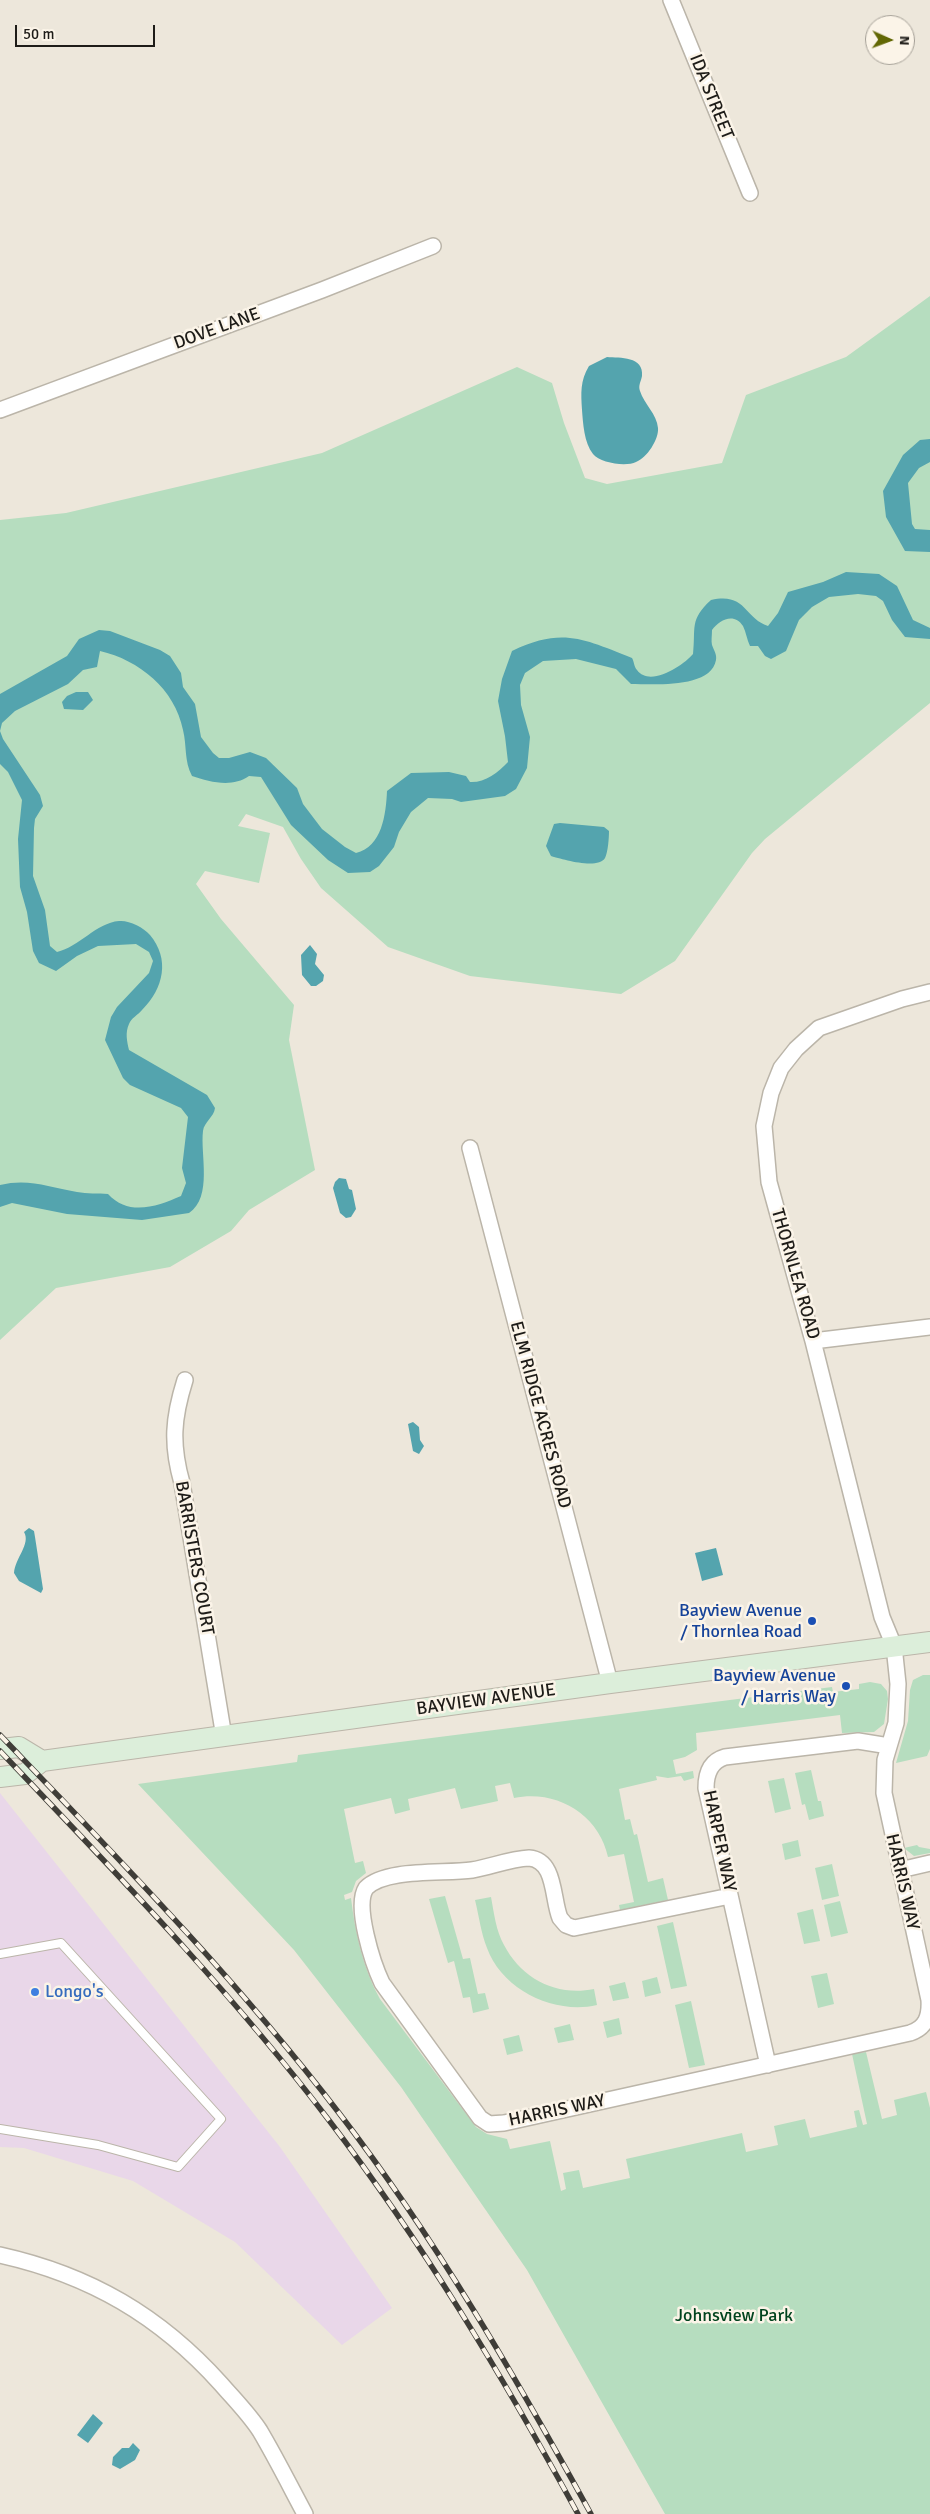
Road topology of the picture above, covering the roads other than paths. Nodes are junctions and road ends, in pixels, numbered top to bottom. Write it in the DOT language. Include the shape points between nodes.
graph roads {
  1 [pos="671,0"];
  2 [pos="750,194"];
  3 [pos="433,246"];
  4 [pos="0,410"];
  5 [pos="930,992"];
  6 [pos="470,1148"];
  7 [pos="930,1326"];
  8 [pos="813,1341"];
  9 [pos="185,1380"];
  10 [pos="930,1642"];
  11 [pos="894,1646"];
  12 [pos="610,1682"];
  13 [pos="224,1737"];
  14 [pos="889,1746"];
  15 [pos="0,1749"];
  16 [pos="42,1761"];
  17 [pos="0,1777"];
  18 [pos="930,1863"];
  19 [pos="900,1870"];
  20 [pos="730,1896"];
  21 [pos="0,1954"];
  22 [pos="768,2065"];
  23 [pos="0,2129"];
  24 [pos="0,2255"];
  25 [pos="305,2514"];
  1 -- 2 [label="street, IDA STREET"];
  3 -- 4 [label="street, DOVE LANE"];
  5 -- 8 [label="street, THORNLEA ROAD" via="819,1028 781,1068 771,1093 764,1126 769,1182"];
  6 -- 12 [label="street, ELM RIDGE ACRES ROAD"];
  7 -- 8 [label="street"];
  8 -- 11 [label="street, THORNLEA ROAD" via="882,1616"];
  9 -- 13 [label="street, BARRISTERS COURT" via="174,1426 175,1457"];
  10 -- 11 [label="main road, BAYVIEW AVENUE"];
  11 -- 12 [label="main road, BAYVIEW AVENUE"];
  11 -- 14 [label="street, HARRIS WAY" via="898,1700"];
  12 -- 13 [label="main road, BAYVIEW AVENUE"];
  13 -- 16 [label="main road, BAYVIEW AVENUE"];
  14 -- 19 [label="street, HARRIS WAY" via="885,1760 884,1801"];
  14 -- 20 [label="street, HARPER WAY" via="844,1742 725,1757 716,1761 708,1773 706,1788"];
  15 -- 16 [label="main road" via="19,1747"];
  16 -- 17 [label="main road, BAYVIEW AVENUE" via="25,1774"];
  18 -- 19 [label="street"];
  19 -- 22 [label="street, HARRIS WAY" via="929,2000 926,2022 910,2033"];
  20 -- 22 [label="street, HARPER WAY"];
  20 -- 22 [label="street, HARRIS WAY" via="574,1928 560,1918 545,1866 529,1858 474,1870 413,1872 378,1880 366,1888 361,1904 373,1960 382,1983 480,2118 489,2124"];
  21 -- 23 [label="lane" via="61,1943 221,2119 178,2167 98,2145"];
  24 -- 25 [label="street" via="39,2264 102,2289 135,2309 196,2356 259,2430"];
}
